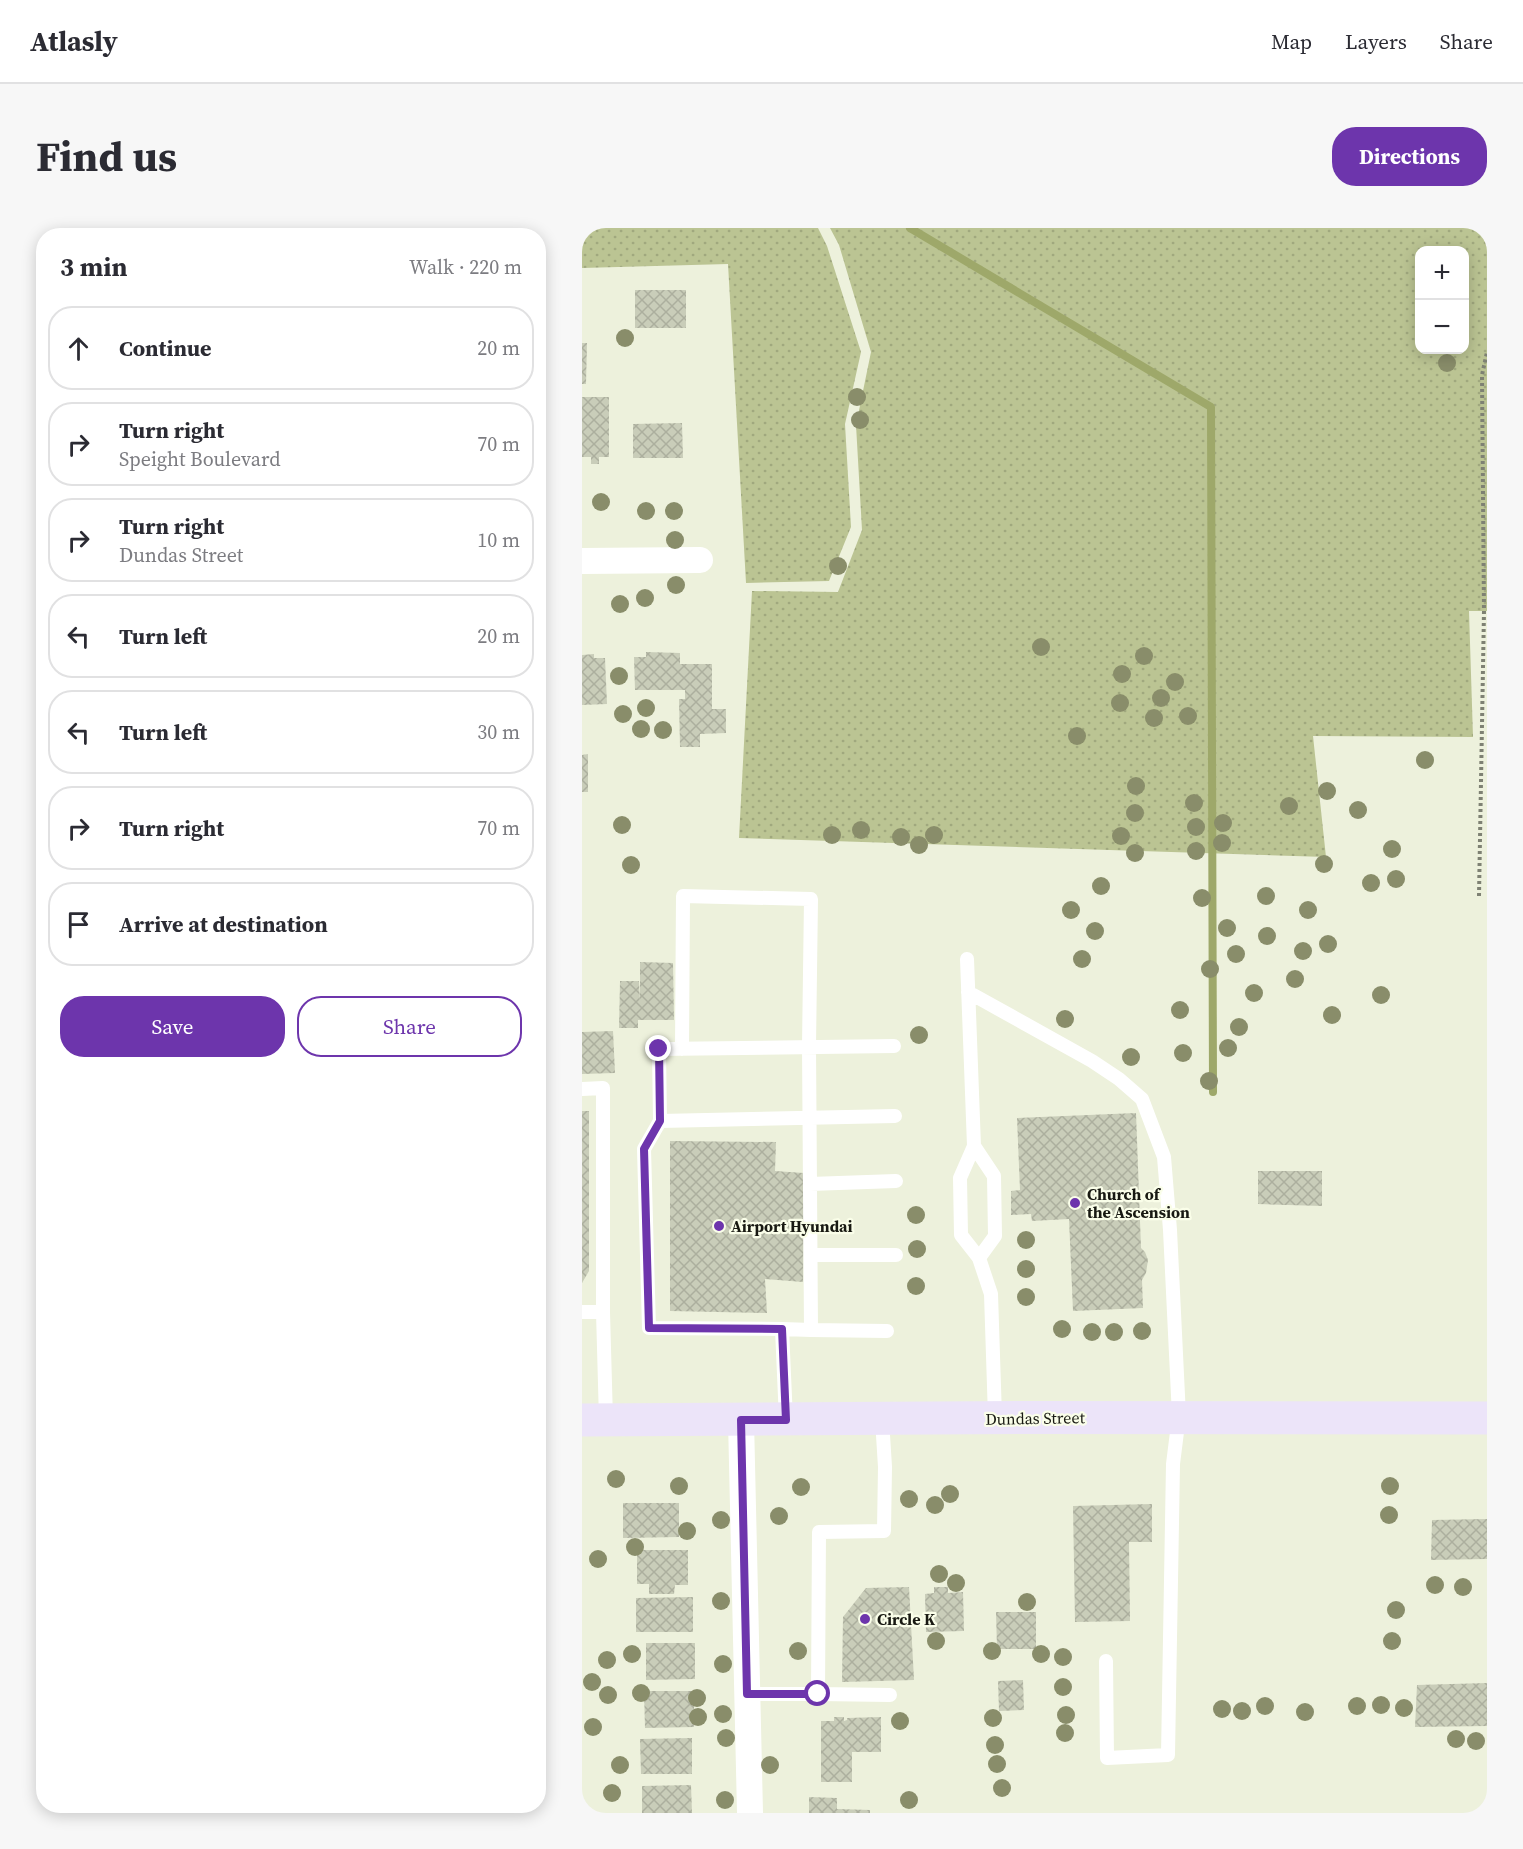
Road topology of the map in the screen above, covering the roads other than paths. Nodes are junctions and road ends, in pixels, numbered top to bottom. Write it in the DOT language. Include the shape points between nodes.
graph roads {
  1 [pos="700,560"];
  2 [pos="582,561"];
  3 [pos="967,959"];
  4 [pos="968,992"];
  5 [pos="809,1046"];
  6 [pos="894,1046"];
  7 [pos="682,1048"];
  8 [pos="582,1089"];
  9 [pos="895,1116"];
  10 [pos="810,1118"];
  11 [pos="660,1121"];
  12 [pos="974,1146"];
  13 [pos="896,1181"];
  14 [pos="810,1184"];
  15 [pos="811,1255"];
  16 [pos="896,1255"];
  17 [pos="979,1258"];
  18 [pos="582,1312"];
  19 [pos="603,1312"];
  20 [pos="782,1329"];
  21 [pos="811,1330"];
  22 [pos="887,1331"];
  23 [pos="1179,1416"];
  24 [pos="1487,1418"];
  25 [pos="882,1419"];
  26 [pos="995,1419"];
  27 [pos="594,1420"];
  28 [pos="741,1420"];
  29 [pos="786,1420"];
  30 [pos="1106,1661"];
  31 [pos="747,1694"];
  32 [pos="818,1694"];
  33 [pos="890,1695"];
  34 [pos="750,1813"];
  1 -- 2 [label="street"];
  3 -- 4 [label="lane"];
  4 -- 12 [label="lane"];
  4 -- 23 [label="lane" via="1092,1061 1142,1099 1164,1157"];
  5 -- 6 [label="lane"];
  5 -- 7 [label="lane"];
  5 -- 7 [label="lane" via="811,898 683,896"];
  5 -- 10 [label="lane"];
  7 -- 11 [label="lane" via="659,1049"];
  8 -- 19 [label="lane" via="603,1089"];
  9 -- 10 [label="lane"];
  10 -- 11 [label="lane"];
  10 -- 14 [label="lane"];
  11 -- 20 [label="lane" via="644,1149 649,1328"];
  12 -- 17 [label="lane" via="960,1178 961,1235"];
  12 -- 17 [label="lane" via="994,1176 995,1236"];
  13 -- 14 [label="lane"];
  14 -- 15 [label="lane"];
  15 -- 16 [label="lane"];
  15 -- 21 [label="lane"];
  17 -- 26 [label="lane" via="991,1294"];
  18 -- 19 [label="lane"];
  19 -- 27 [label="lane"];
  20 -- 21 [label="lane"];
  20 -- 29 [label="lane"];
  21 -- 22 [label="lane"];
  23 -- 24 [label="main road, Dundas Street"];
  23 -- 26 [label="main road, Dundas Street"];
  23 -- 30 [label="lane" via="1173,1464 1168,1755 1107,1758"];
  25 -- 26 [label="main road, Dundas Street"];
  25 -- 29 [label="main road, Dundas Street"];
  25 -- 32 [label="lane" via="884,1531 819,1532"];
  27 -- 28 [label="main road, Dundas Street"];
  28 -- 29 [label="main road, Dundas Street"];
  28 -- 31 [label="street"];
  31 -- 32 [label="lane"];
  31 -- 34 [label="street"];
  32 -- 33 [label="lane"];
}
